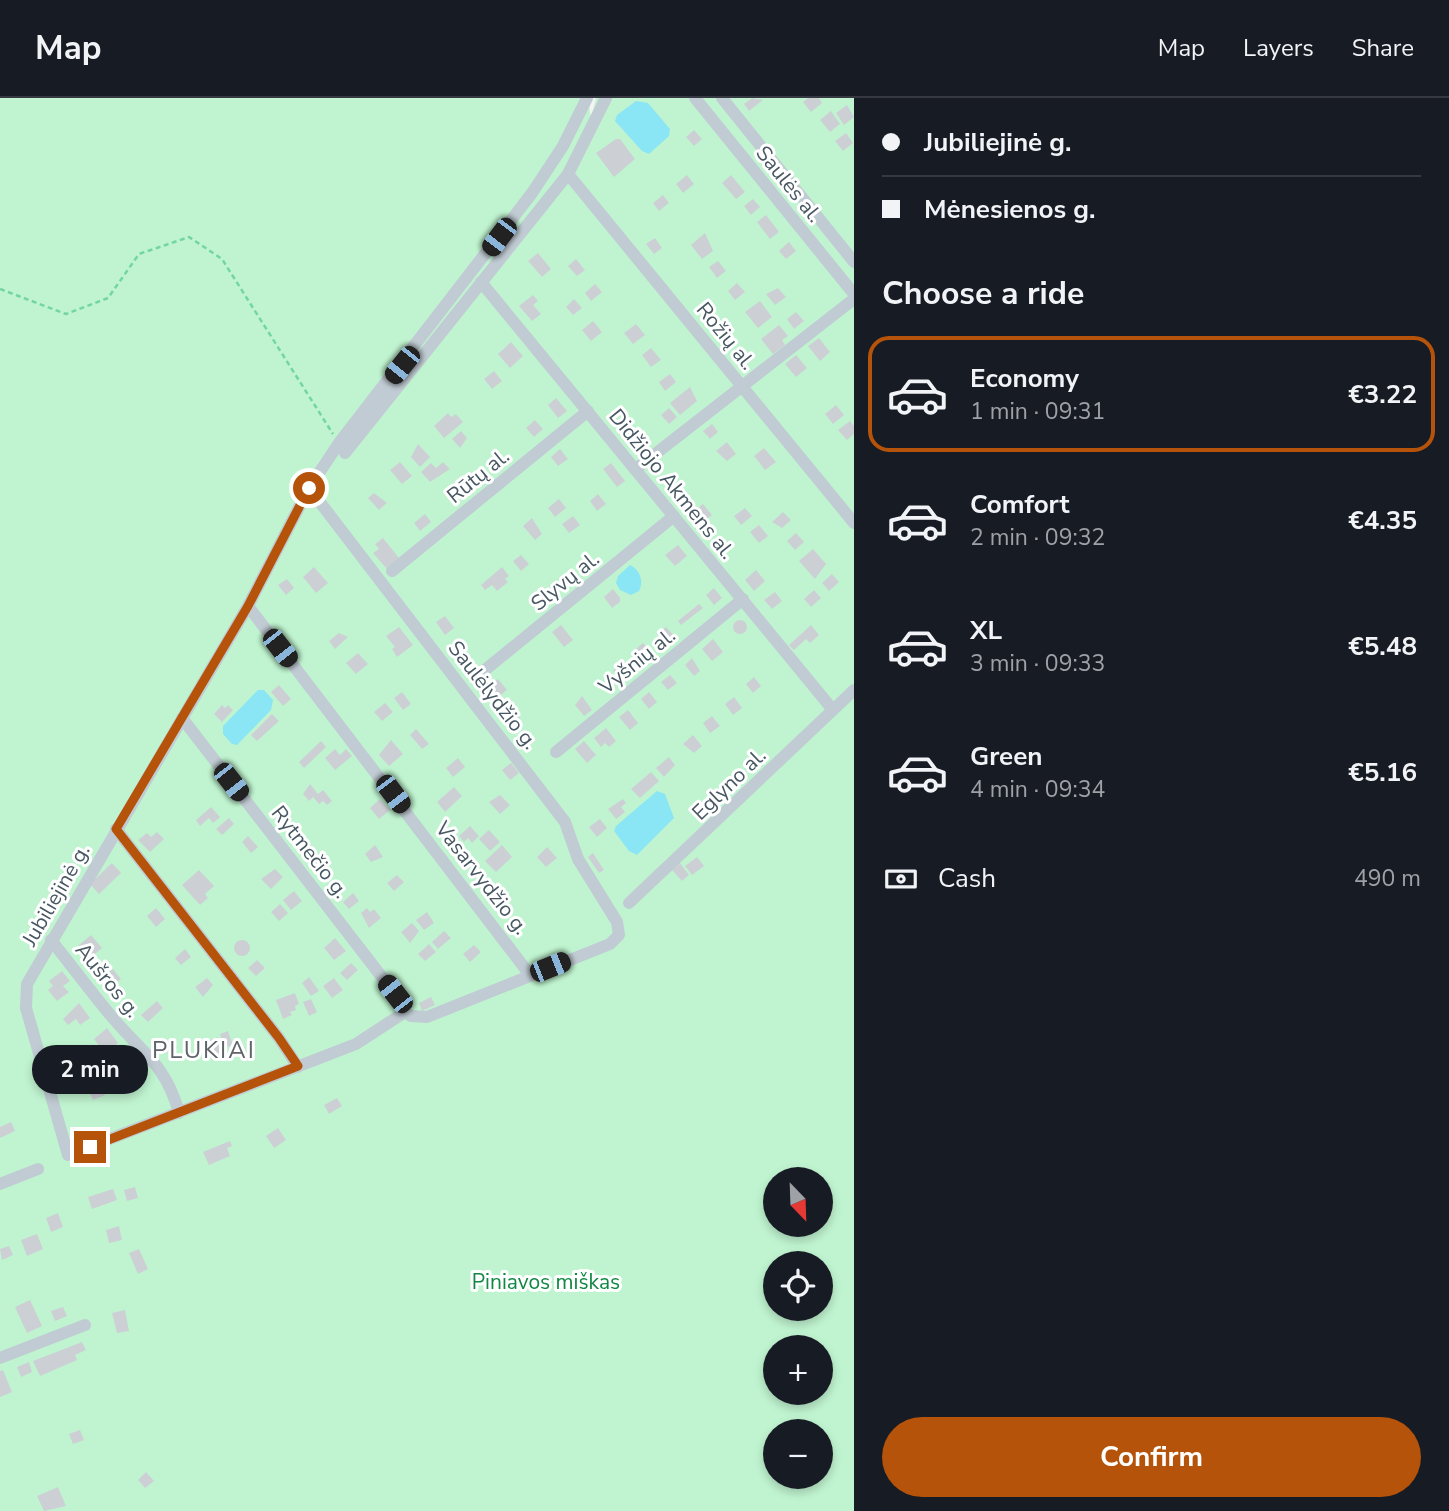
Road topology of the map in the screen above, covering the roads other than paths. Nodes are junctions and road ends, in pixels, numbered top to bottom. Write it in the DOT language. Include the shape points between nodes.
graph roads {
  1 [pos="587,98"];
  2 [pos="606,98"];
  3 [pos="695,98"];
  4 [pos="722,98"];
  5 [pos="568,174"];
  6 [pos="854,262"];
  7 [pos="481,282"];
  8 [pos="854,296"];
  9 [pos="743,386"];
  10 [pos="588,411"];
  11 [pos="342,448"];
  12 [pos="636,469"];
  13 [pos="309,488"];
  14 [pos="674,516"];
  15 [pos="854,523"];
  16 [pos="392,571"];
  17 [pos="743,599"];
  18 [pos="248,606"];
  19 [pos="480,674"];
  20 [pos="854,690"];
  21 [pos="833,710"];
  22 [pos="182,718"];
  23 [pos="556,752"];
  24 [pos="116,829"];
  25 [pos="629,903"];
  26 [pos="51,940"];
  27 [pos="530,975"];
  28 [pos="405,1012"];
  29 [pos="298,1066"];
  30 [pos="179,1113"];
  31 [pos="38,1169"];
  32 [pos="0,1184"];
  33 [pos="85,1325"];
  34 [pos="0,1358"];
  1 -- 11 [label="street" via="532,193"];
  2 -- 5 [label="street"];
  3 -- 8 [label="street, Saulės al."];
  4 -- 6 [label="street"];
  5 -- 7 [label="street"];
  5 -- 9 [label="street, Rožių al."];
  7 -- 10 [label="street, Didžiojo Akmens al."];
  7 -- 11 [label="street"];
  8 -- 9 [label="street"];
  9 -- 12 [label="street"];
  9 -- 15 [label="street, Rožių al."];
  10 -- 12 [label="street, Didžiojo Akmens al."];
  10 -- 16 [label="street, Rūtų al."];
  11 -- 13 [label="street, Jubiliejinė g."];
  12 -- 14 [label="street, Didžiojo Akmens al."];
  13 -- 18 [label="street, Jubiliejinė g."];
  13 -- 27 [label="street, Saulėlydžio g." via="565,822 578,859 620,928 617,939"];
  14 -- 17 [label="street, Didžiojo Akmens al."];
  14 -- 19 [label="street, Slyvų al."];
  17 -- 21 [label="street, Didžiojo Akmens al."];
  17 -- 23 [label="street, Vyšnių al."];
  18 -- 22 [label="street, Jubiliejinė g."];
  18 -- 27 [label="street, Vasarvydžio g."];
  20 -- 21 [label="street, Eglyno al."];
  21 -- 25 [label="street, Eglyno al."];
  22 -- 24 [label="street, Jubiliejinė g."];
  22 -- 28 [label="street, Rytmečio g."];
  24 -- 26 [label="street, Jubiliejinė g."];
  24 -- 29 [label="street"];
  26 -- 30 [label="street, Aušros g." via="113,1019 163,1071 173,1087"];
  26 -- 30 [label="street, Jubiliejinė g." via="27,985 26,1008 68,1155"];
  27 -- 28 [label="street" via="427,1017"];
  28 -- 29 [label="street" via="356,1044"];
  29 -- 30 [label="street"];
  31 -- 32 [label="street"];
  33 -- 34 [label="street"];
}
